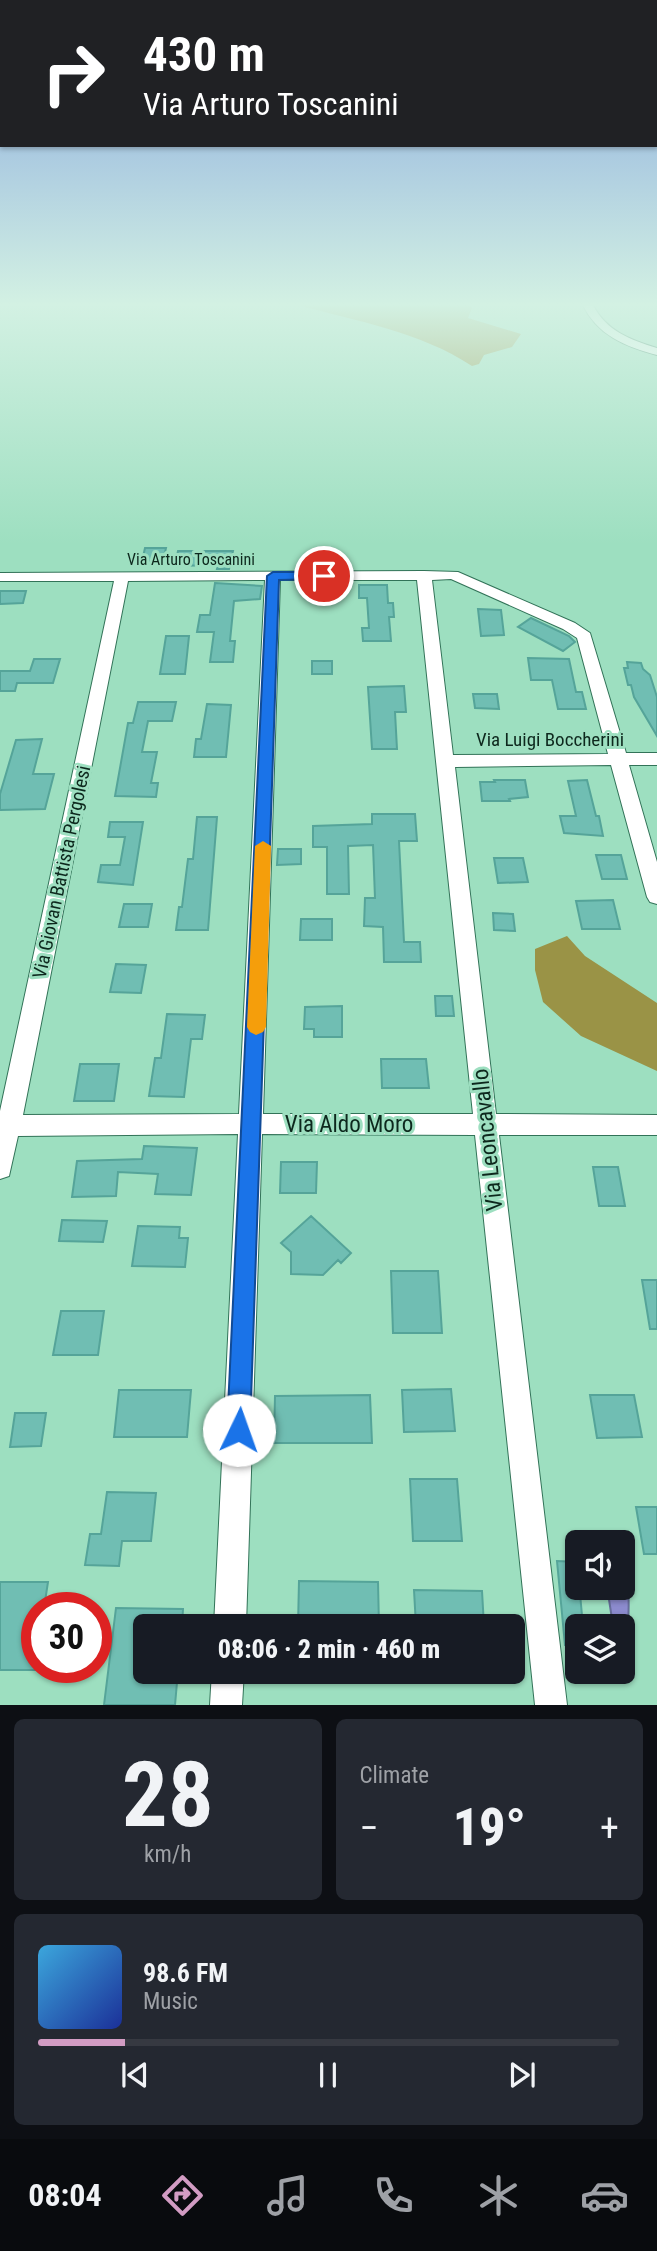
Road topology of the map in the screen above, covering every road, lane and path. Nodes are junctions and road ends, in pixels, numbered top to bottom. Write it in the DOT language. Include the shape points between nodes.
graph roads {
  1 [pos="424,575"];
  2 [pos="122,576"];
  3 [pos="273,576"];
  4 [pos="0,577"];
  5 [pos="657,759"];
  6 [pos="444,761"];
  7 [pos="619,761"];
  8 [pos="657,897"];
  9 [pos="253,1124"];
  10 [pos="485,1125"];
  11 [pos="657,1125"];
  12 [pos="4,1126"];
  13 [pos="0,1168"];
  14 [pos="231,1614"];
  15 [pos="227,1684"];
  16 [pos="226,1705"];
  17 [pos="551,1705"];
  1 -- 3 [label="street, Via Arturo Toscanini"];
  1 -- 6 [label="street, Via Leoncavallo"];
  1 -- 7 [label="street, Via Arturo Toscanini" via="460,577 582,633"];
  2 -- 3 [label="street, Via Arturo Toscanini"];
  2 -- 4 [label="street, Via Arturo Toscanini"];
  2 -- 12 [label="street, Via Giovan Battista Pergolesi"];
  3 -- 9 [label="street"];
  5 -- 7 [label="street, Via Luigi Boccherini"];
  6 -- 7 [label="street, Via Luigi Boccherini"];
  6 -- 10 [label="street, Via Leoncavallo"];
  7 -- 8 [label="street, Via Arturo Toscanini"];
  9 -- 10 [label="street, Via Aldo Moro"];
  9 -- 12 [label="street, Via Aldo Moro"];
  9 -- 14 [label="street"];
  10 -- 11 [label="street, Via Aldo Moro"];
  10 -- 17 [label="street, Via Leoncavallo"];
  12 -- 13 [label="street, Via Giovan Battista Pergolesi"];
  15 -- 16 [label="street"];
}
